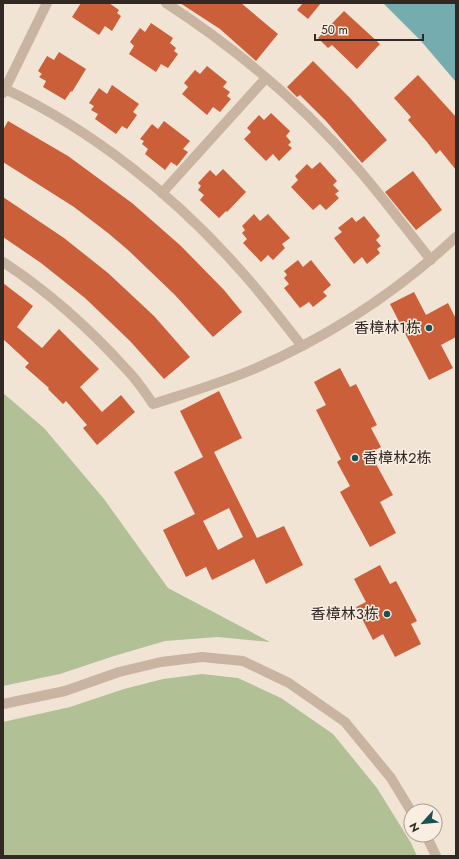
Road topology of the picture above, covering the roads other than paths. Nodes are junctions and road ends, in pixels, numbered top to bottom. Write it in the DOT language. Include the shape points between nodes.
graph roads {
  1 [pos="47,3"];
  2 [pos="166,3"];
  3 [pos="266,78"];
  4 [pos="4,90"];
  5 [pos="162,193"];
  6 [pos="456,237"];
  7 [pos="431,260"];
  8 [pos="3,262"];
  9 [pos="302,346"];
  10 [pos="3,704"];
  11 [pos="406,803"];
  12 [pos="430,843"];
  13 [pos="436,856"];
  1 -- 4 [label="street"];
  2 -- 3 [label="street" via="198,24"];
  3 -- 5 [label="street"];
  3 -- 7 [label="street" via="358,169"];
  4 -- 5 [label="street" via="58,117 102,146"];
  5 -- 9 [label="street" via="242,271"];
  6 -- 7 [label="street"];
  7 -- 9 [label="street" via="347,321"];
  8 -- 9 [label="street" via="59,303 95,336 128,371 153,404 240,375"];
  10 -- 11 [label="street" via="65,691 119,672 161,662 202,657 242,661 289,683 345,722 391,778"];
  12 -- 13 [label="street"];
}
